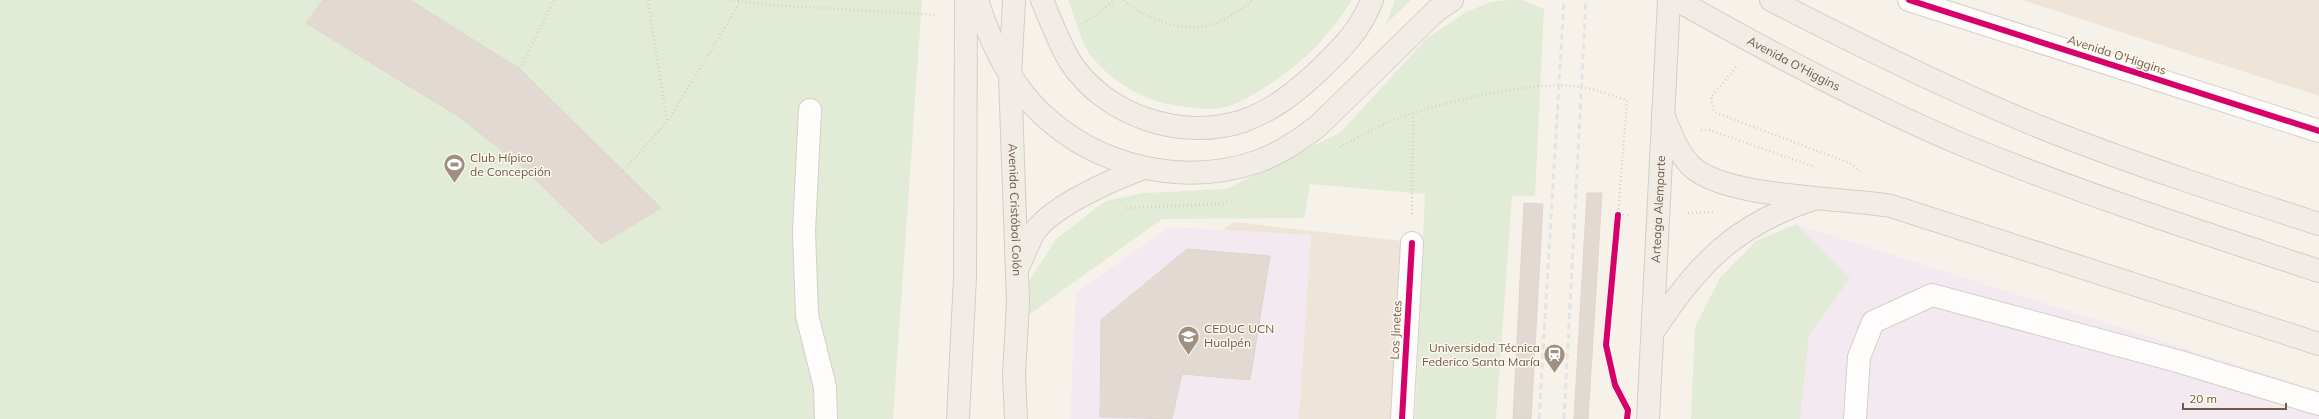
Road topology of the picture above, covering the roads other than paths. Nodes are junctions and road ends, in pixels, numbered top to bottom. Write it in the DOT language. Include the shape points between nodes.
graph roads {
  1 [pos="1014,0"];
  2 [pos="1042,0"];
  3 [pos="1372,0"];
  4 [pos="1452,0"];
  5 [pos="1669,0"];
  6 [pos="1677,0"];
  7 [pos="1771,0"];
  8 [pos="1909,0"];
  9 [pos="969,6"];
  10 [pos="1010,76"];
  11 [pos="810,110"];
  12 [pos="1663,114"];
  13 [pos="2319,131"];
  14 [pos="1144,168"];
  15 [pos="1816,198"];
  16 [pos="2319,224"];
  17 [pos="1412,243"];
  18 [pos="1017,270"];
  19 [pos="2319,271"];
  20 [pos="1652,333"];
  21 [pos="2319,344"];
  22 [pos="2319,404"];
  23 [pos="826,419"];
  24 [pos="958,419"];
  25 [pos="1016,419"];
  26 [pos="1402,419"];
  27 [pos="1648,419"];
  28 [pos="1855,419"];
  1 -- 10 [label="main road, Avenida Cristóbal Colón"];
  2 -- 3 [label="main road" via="1072,64 1105,98 1144,118 1182,127 1202,127 1242,121 1280,104 1344,46 1362,22"];
  4 -- 14 [label="main road" via="1437,10 1318,126 1281,151 1252,163 1213,171 1166,172"];
  5 -- 12 [label="main road, Arteaga Alemparte"];
  6 -- 19 [label="main road, Avenida O'Higgins" via="1755,44 1888,111 1967,146 2126,207"];
  7 -- 16 [label="main road" via="1892,61 2057,133 2204,187"];
  8 -- 13 [label="street, Avenida O'Higgins"];
  9 -- 10 [label="main road" via="990,36"];
  9 -- 24 [label="main road" via="965,277"];
  10 -- 14 [label="main road" via="1042,114 1064,133 1116,160"];
  10 -- 18 [label="main road, Avenida Cristóbal Colón"];
  11 -- 23 [label="street" via="804,231 807,315 825,387"];
  12 -- 15 [label="main road" via="1685,159 1707,177 1730,185"];
  12 -- 20 [label="main road, Arteaga Alemparte"];
  14 -- 18 [label="main road" via="1089,192 1049,218 1036,231"];
  15 -- 20 [label="main road" via="1771,215 1714,253 1673,301"];
  15 -- 21 [label="main road" via="1866,201 1910,211"];
  17 -- 26 [label="street, Los Jinetes"];
  18 -- 25 [label="main road, Avenida Cristóbal Colón" via="1014,374"];
  20 -- 27 [label="main road, Arteaga Alemparte"];
  22 -- 28 [label="street" via="2177,361 1932,295 1873,322 1859,357"];
}
